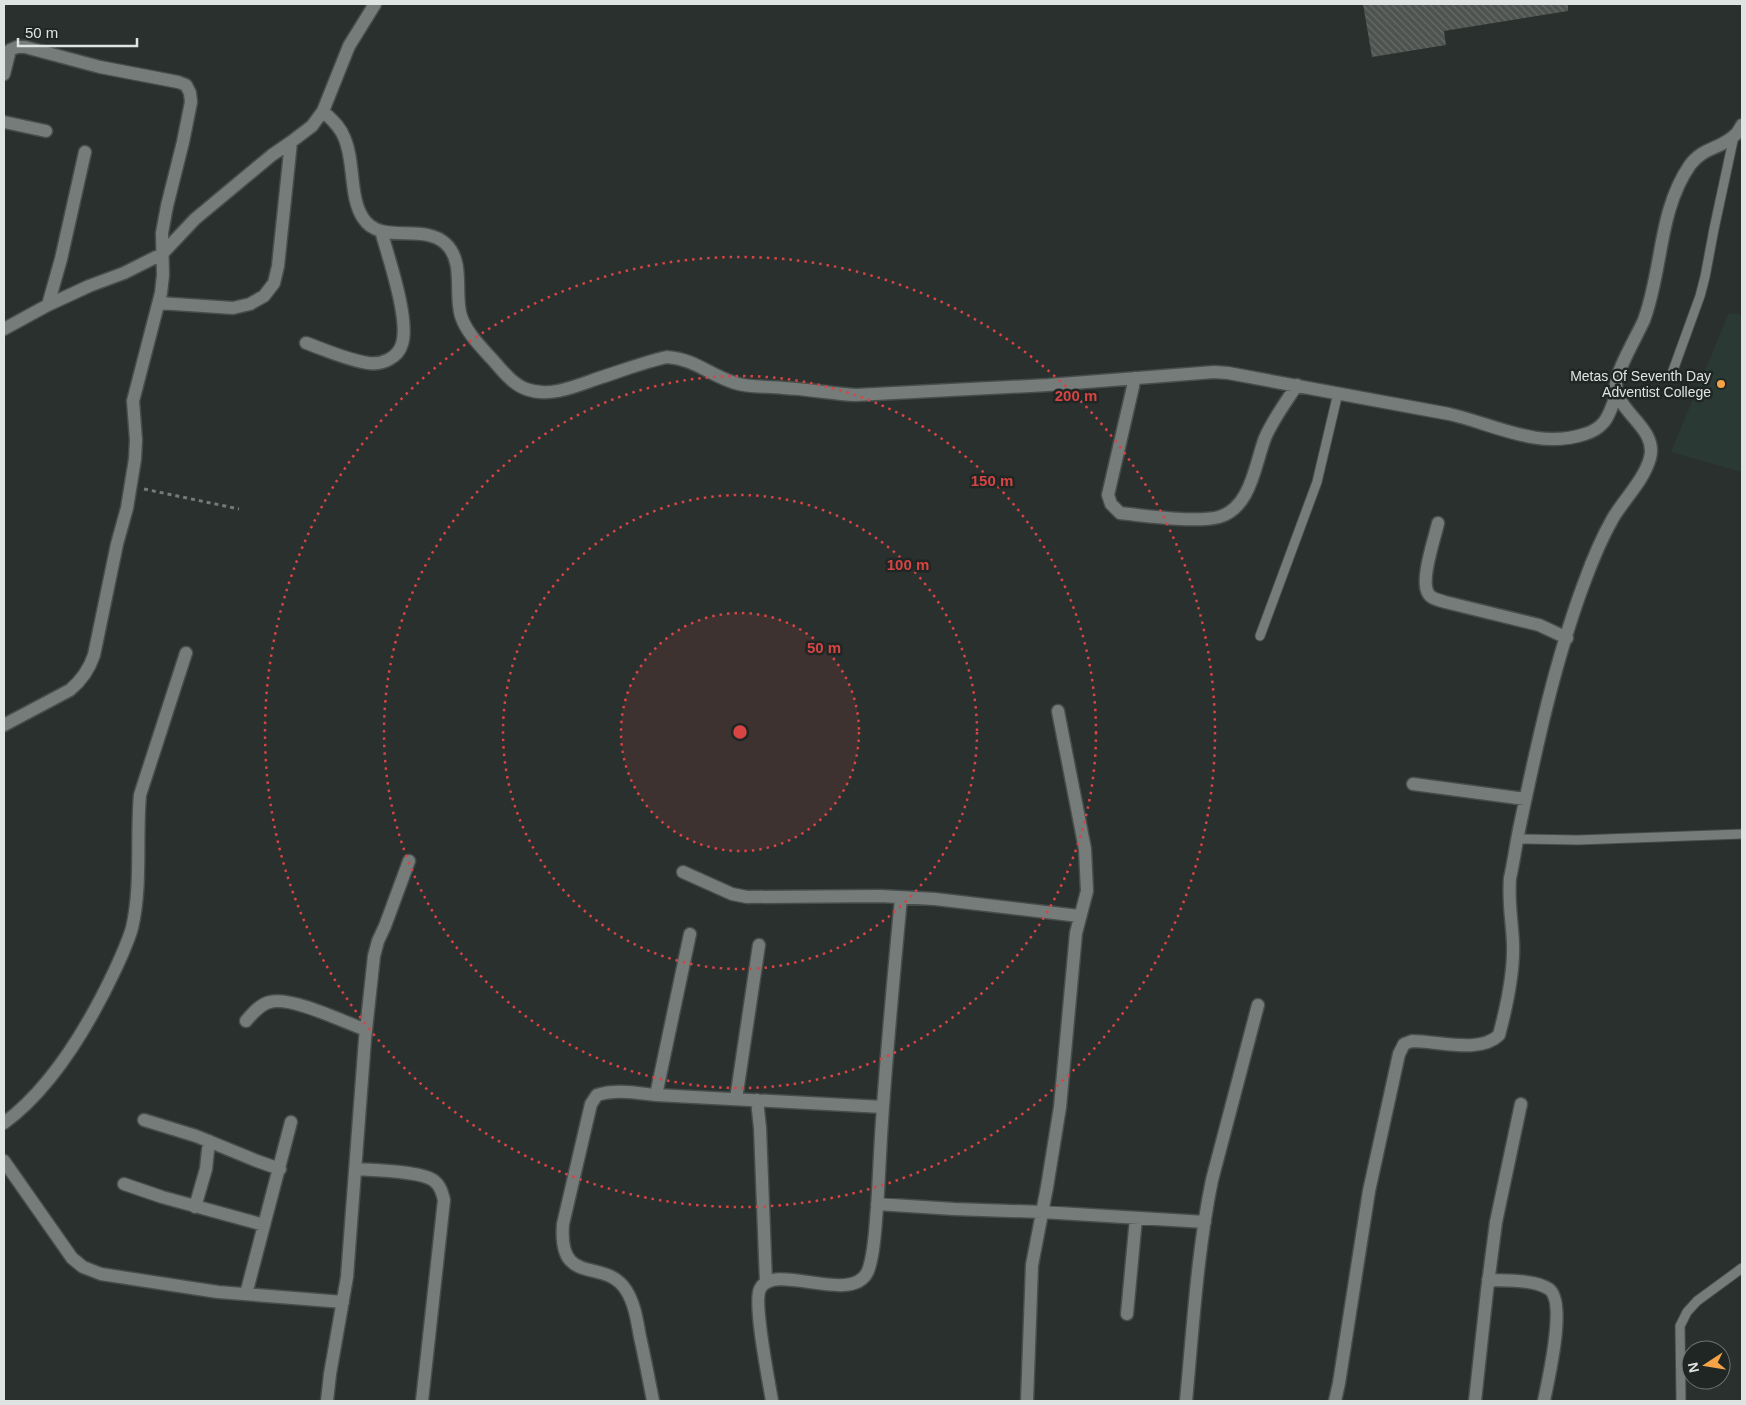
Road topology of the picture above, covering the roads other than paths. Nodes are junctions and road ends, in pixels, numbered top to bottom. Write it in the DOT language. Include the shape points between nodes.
graph roads {
  1 [pos="375,4"];
  2 [pos="4,74"];
  3 [pos="323,111"];
  4 [pos="4,122"];
  5 [pos="1742,125"];
  6 [pos="46,131"];
  7 [pos="1734,136"];
  8 [pos="292,142"];
  9 [pos="85,152"];
  10 [pos="381,231"];
  11 [pos="162,254"];
  12 [pos="159,302"];
  13 [pos="48,305"];
  14 [pos="4,329"];
  15 [pos="306,343"];
  16 [pos="1671,376"];
  17 [pos="1135,378"];
  18 [pos="1297,386"];
  19 [pos="1338,393"];
  20 [pos="1617,394"];
  21 [pos="1438,523"];
  22 [pos="1260,636"];
  23 [pos="1567,638"];
  24 [pos="186,653"];
  25 [pos="1058,711"];
  26 [pos="4,725"];
  27 [pos="1413,784"];
  28 [pos="1525,798"];
  29 [pos="1742,834"];
  30 [pos="1517,839"];
  31 [pos="409,861"];
  32 [pos="683,872"];
  33 [pos="901,898"];
  34 [pos="1079,916"];
  35 [pos="690,934"];
  36 [pos="759,945"];
  37 [pos="1258,1005"];
  38 [pos="246,1021"];
  39 [pos="366,1030"];
  40 [pos="656,1095"];
  41 [pos="736,1099"];
  42 [pos="757,1100"];
  43 [pos="1521,1104"];
  44 [pos="883,1107"];
  45 [pos="144,1120"];
  46 [pos="291,1122"];
  47 [pos="4,1123"];
  48 [pos="209,1141"];
  49 [pos="4,1161"];
  50 [pos="280,1169"];
  51 [pos="356,1169"];
  52 [pos="124,1184"];
  53 [pos="877,1204"];
  54 [pos="194,1207"];
  55 [pos="1042,1212"];
  56 [pos="1136,1218"];
  57 [pos="1205,1222"];
  58 [pos="264,1225"];
  59 [pos="1742,1268"];
  60 [pos="1488,1280"];
  61 [pos="766,1282"];
  62 [pos="246,1294"];
  63 [pos="343,1302"];
  64 [pos="1128,1314"];
  65 [pos="327,1401"];
  66 [pos="422,1401"];
  67 [pos="653,1401"];
  68 [pos="772,1401"];
  69 [pos="1027,1401"];
  70 [pos="1186,1401"];
  71 [pos="1335,1401"];
  72 [pos="1475,1401"];
  73 [pos="1544,1401"];
  74 [pos="1681,1401"];
  1 -- 3 [label="street" via="349,46"];
  2 -- 11 [label="street" via="10,50 25,47 186,85 191,102 167,206"];
  3 -- 8 [label="street" via="312,126"];
  3 -- 10 [label="street" via="344,137 362,218"];
  4 -- 6 [label="street"];
  5 -- 7 [label="street"];
  7 -- 16 [label="lane" via="1706,277"];
  7 -- 20 [label="street" via="1698,156 1679,187 1664,228 1649,306 1616,382"];
  8 -- 11 [label="street" via="195,219"];
  8 -- 12 [label="street" via="278,266 274,282 264,296 233,308"];
  9 -- 13 [label="street"];
  10 -- 15 [label="street" via="399,295 403,325 402,344 395,356 383,362 369,363"];
  10 -- 17 [label="street" via="425,233 446,244 456,266 461,315 466,327 516,383 540,392 562,390 667,357 694,363 735,384 833,394 876,395"];
  11 -- 12 [label="street"];
  11 -- 13 [label="street"];
  12 -- 26 [label="street" via="133,400 136,440 127,508 89,670 70,690"];
  13 -- 14 [label="street"];
  17 -- 18 [label="street" via="1228,372"];
  17 -- 18 [label="street" via="1108,495 1111,504 1120,513 1206,520 1234,509 1244,495 1252,481 1266,437"];
  18 -- 19 [label="street"];
  19 -- 20 [label="street" via="1466,418 1514,434 1549,440 1594,431 1604,422"];
  19 -- 22 [label="lane" via="1317,482"];
  20 -- 23 [label="street" via="1646,432 1651,456 1596,552"];
  21 -- 23 [label="street" via="1426,574 1428,594 1436,600 1539,625"];
  23 -- 28 [label="street" via="1541,726"];
  24 -- 47 [label="street" via="140,795 136,894 132,928 122,955 104,994 66,1058 20,1111"];
  25 -- 34 [label="street" via="1085,849 1087,891"];
  27 -- 28 [label="street"];
  28 -- 30 [label="street"];
  29 -- 30 [label="lane"];
  30 -- 71 [label="street" via="1508,899 1513,961 1500,1035 1481,1044 1412,1041 1404,1044 1398,1054 1369,1191"];
  31 -- 39 [label="street" via="374,956"];
  32 -- 33 [label="street" via="732,894 747,897"];
  33 -- 34 [label="street"];
  33 -- 44 [label="street"];
  34 -- 55 [label="street" via="1060,1107"];
  35 -- 40 [label="street"];
  36 -- 41 [label="street"];
  37 -- 57 [label="street" via="1212,1180"];
  38 -- 39 [label="street" via="262,1006 283,1001"];
  39 -- 51 [label="street"];
  40 -- 41 [label="street"];
  40 -- 67 [label="street" via="623,1091 597,1094 591,1104 562,1237 564,1252 571,1262 615,1279 625,1289 634,1307"];
  41 -- 42 [label="street"];
  42 -- 44 [label="street"];
  42 -- 61 [label="street"];
  43 -- 60 [label="street" via="1496,1222"];
  44 -- 53 [label="street"];
  45 -- 48 [label="street"];
  46 -- 50 [label="street"];
  48 -- 50 [label="street"];
  48 -- 54 [label="street" via="206,1169"];
  49 -- 62 [label="street" via="72,1258 82,1267 101,1274"];
  50 -- 58 [label="street"];
  51 -- 63 [label="street"];
  51 -- 66 [label="street" via="402,1173 433,1180 441,1189 444,1200"];
  52 -- 54 [label="street"];
  53 -- 55 [label="street"];
  53 -- 61 [label="street" via="872,1254 864,1279 844,1286 791,1280"];
  54 -- 58 [label="street"];
  55 -- 56 [label="street"];
  55 -- 69 [label="street" via="1032,1265"];
  56 -- 57 [label="street"];
  56 -- 64 [label="street"];
  57 -- 70 [label="street"];
  58 -- 62 [label="street"];
  59 -- 74 [label="lane" via="1697,1300 1680,1326"];
  60 -- 72 [label="street"];
  60 -- 73 [label="street" via="1538,1284 1550,1290 1556,1300 1555,1342"];
  61 -- 68 [label="street" via="757,1299"];
  62 -- 63 [label="street"];
  63 -- 65 [label="street"];
}
